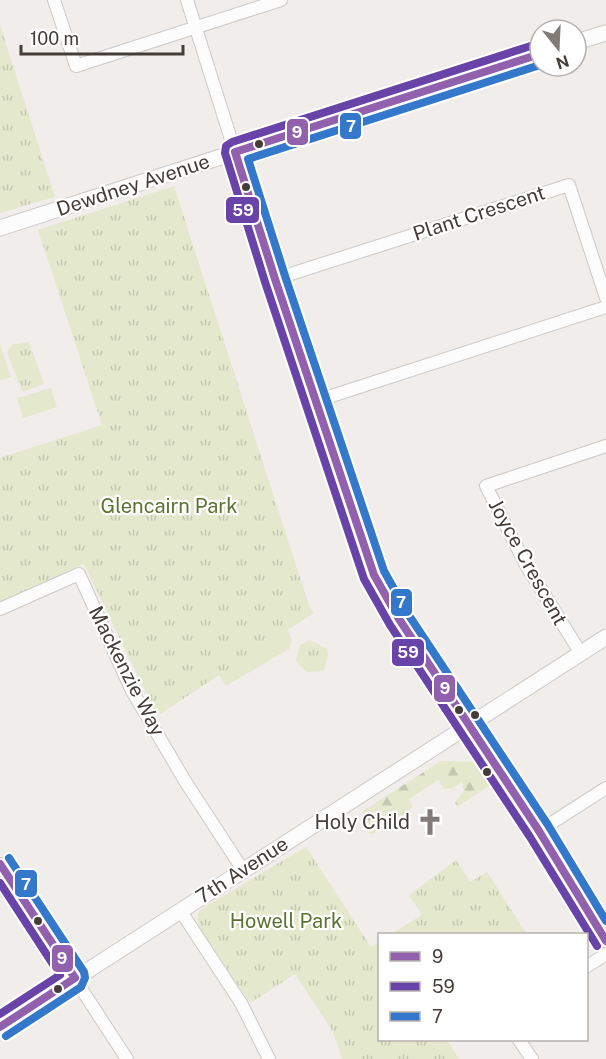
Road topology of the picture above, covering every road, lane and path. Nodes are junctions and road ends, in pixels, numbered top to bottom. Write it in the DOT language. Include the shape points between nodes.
graph roads {
  1 [pos="54,0"];
  2 [pos="187,0"];
  3 [pos="281,0"];
  4 [pos="195,27"];
  5 [pos="606,33"];
  6 [pos="588,38"];
  7 [pos="528,58"];
  8 [pos="235,152"];
  9 [pos="0,228"];
  10 [pos="275,279"];
  11 [pos="606,298"];
  12 [pos="606,307"];
  13 [pos="316,401"];
  14 [pos="606,446"];
  15 [pos="0,609"];
  16 [pos="606,637"];
  17 [pos="580,652"];
  18 [pos="468,726"];
  19 [pos="606,788"];
  20 [pos="539,831"];
  21 [pos="0,864"];
  22 [pos="243,870"];
  23 [pos="180,910"];
  24 [pos="606,940"];
  25 [pos="606,954"];
  26 [pos="588,966"];
  27 [pos="75,978"];
  28 [pos="0,1027"];
  29 [pos="520,1041"];
  30 [pos="128,1059"];
  31 [pos="269,1059"];
  32 [pos="532,1059"];
  1 -- 4 [label="street" via="76,66"];
  2 -- 4 [label="street"];
  3 -- 4 [label="street"];
  4 -- 8 [label="street"];
  5 -- 6 [label="street"];
  7 -- 8 [label="street, Dewdney Avenue"];
  8 -- 9 [label="street, Dewdney Avenue"];
  8 -- 10 [label="street"];
  10 -- 11 [label="street, Plant Crescent" via="569,184"];
  10 -- 13 [label="street"];
  12 -- 13 [label="street"];
  13 -- 18 [label="street" via="374,575"];
  14 -- 17 [label="street, Joyce Crescent" via="486,486 526,565"];
  15 -- 22 [label="street, Mackenzie Way" via="79,574 132,691"];
  16 -- 17 [label="street, 7th Avenue"];
  17 -- 18 [label="street, 7th Avenue"];
  18 -- 20 [label="street"];
  18 -- 22 [label="street, 7th Avenue"];
  19 -- 20 [label="street"];
  20 -- 24 [label="street"];
  21 -- 27 [label="street"];
  22 -- 23 [label="street, 7th Avenue"];
  23 -- 27 [label="street, 7th Avenue"];
  23 -- 31 [label="street" via="241,1003"];
  25 -- 26 [label="street"];
  27 -- 28 [label="street, 7th Avenue"];
  27 -- 30 [label="street"];
  29 -- 32 [label="street"];
}
